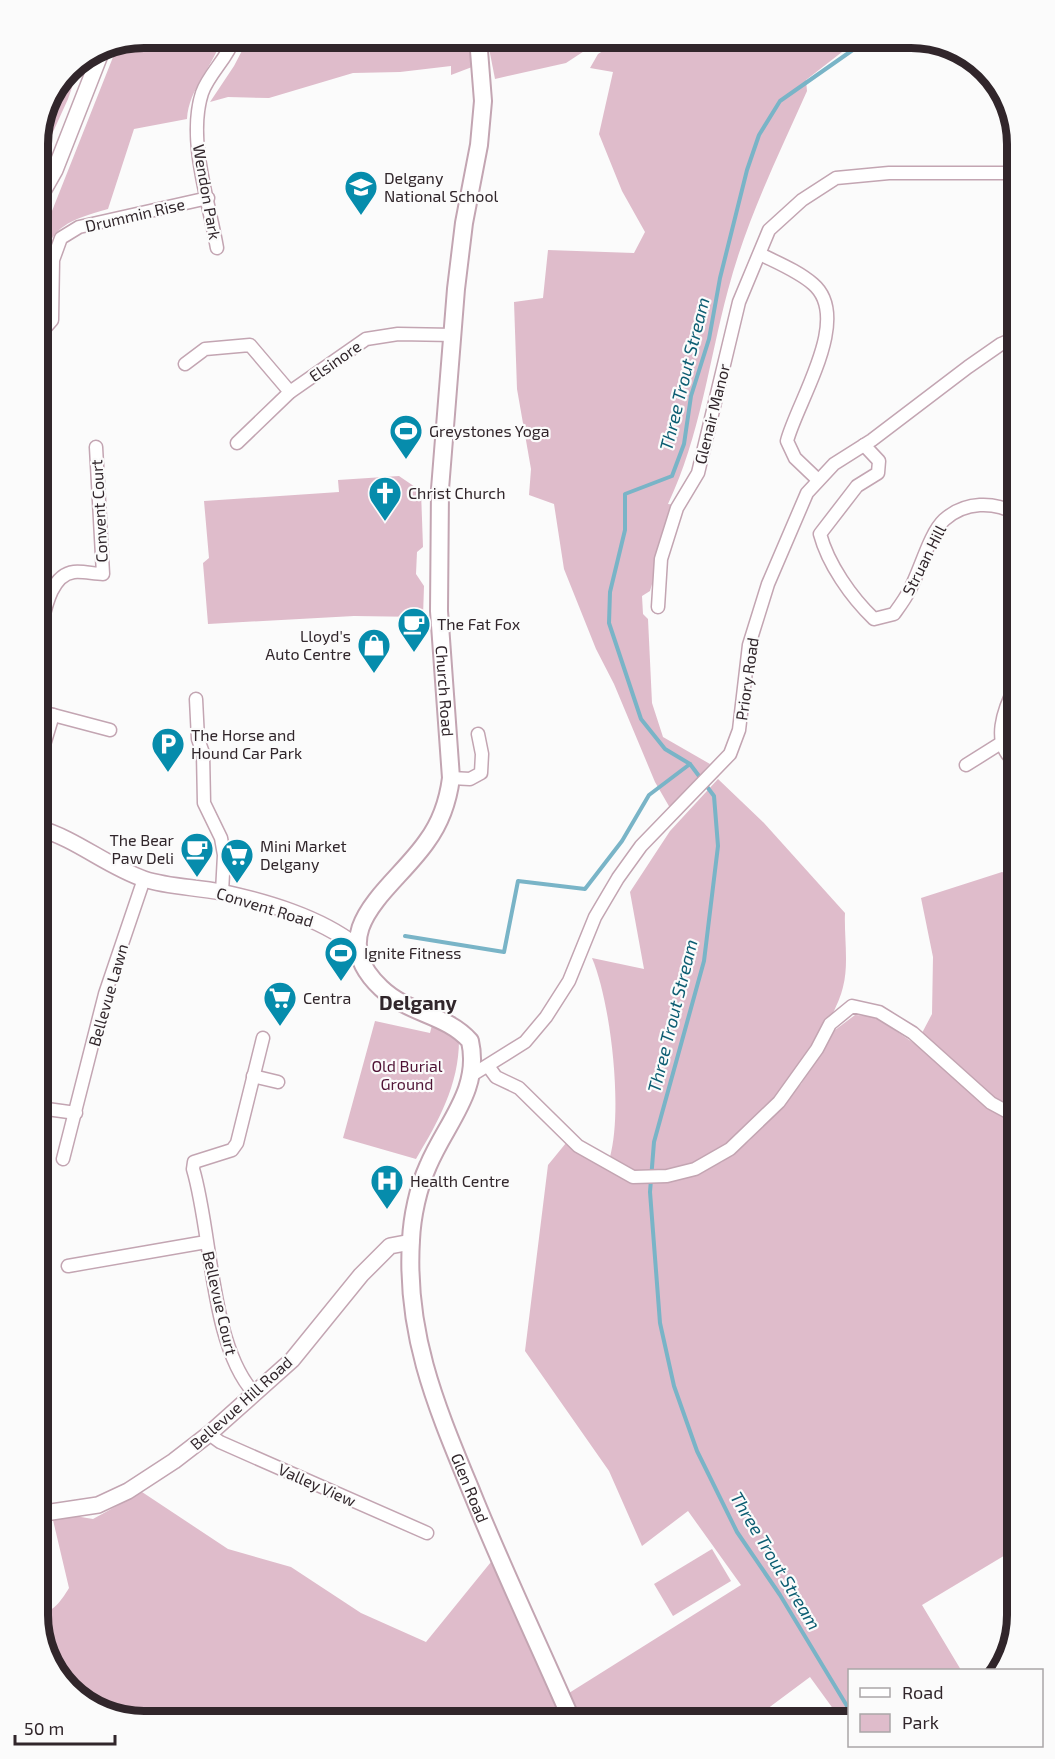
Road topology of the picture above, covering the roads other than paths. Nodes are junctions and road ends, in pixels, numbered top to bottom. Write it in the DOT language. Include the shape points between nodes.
graph roads {
  1 [pos="228,48"];
  2 [pos="479,48"];
  3 [pos="98,60"];
  4 [pos="1007,174"];
  5 [pos="48,182"];
  6 [pos="208,198"];
  7 [pos="217,248"];
  8 [pos="760,254"];
  9 [pos="48,325"];
  10 [pos="454,335"];
  11 [pos="1007,341"];
  12 [pos="185,364"];
  13 [pos="290,392"];
  14 [pos="237,442"];
  15 [pos="864,445"];
  16 [pos="96,447"];
  17 [pos="817,479"];
  18 [pos="1007,509"];
  19 [pos="48,597"];
  20 [pos="658,608"];
  21 [pos="196,699"];
  22 [pos="1007,710"];
  23 [pos="48,714"];
  24 [pos="53,715"];
  25 [pos="110,730"];
  26 [pos="48,732"];
  27 [pos="478,734"];
  28 [pos="1001,743"];
  29 [pos="1007,755"];
  30 [pos="966,765"];
  31 [pos="451,778"];
  32 [pos="48,832"];
  33 [pos="144,879"];
  34 [pos="222,892"];
  35 [pos="356,946"];
  36 [pos="263,1038"];
  37 [pos="488,1066"];
  38 [pos="472,1075"];
  39 [pos="253,1076"];
  40 [pos="278,1082"];
  41 [pos="48,1109"];
  42 [pos="1007,1112"];
  43 [pos="76,1113"];
  44 [pos="63,1159"];
  45 [pos="206,1242"];
  46 [pos="411,1242"];
  47 [pos="68,1266"];
  48 [pos="254,1393"];
  49 [pos="209,1434"];
  50 [pos="48,1512"];
  51 [pos="427,1533"];
  52 [pos="568,1711"];
  1 -- 6 [label="street, Wendon Park" via="203,91 197,115 197,147"];
  2 -- 10 [label="main road, Church Road" via="483,100 464,223"];
  3 -- 5 [label="street"];
  4 -- 8 [label="street, Glenair Manor" via="889,173 836,178 802,200 769,230"];
  6 -- 7 [label="street, Wendon Park"];
  6 -- 9 [label="street, Drummin Rise" via="79,227 61,238 53,260 52,320"];
  8 -- 17 [label="street" via="815,285 827,309 818,365 787,441 795,458"];
  8 -- 20 [label="street, Glenair Manor" via="739,302 698,473 678,508 661,559"];
  10 -- 13 [label="street, Elsinore" via="398,334 366,339"];
  10 -- 31 [label="main road, Church Road" via="440,489 439,611"];
  11 -- 15 [label="street, Priory Road"];
  12 -- 13 [label="street, Elsinore" via="205,349 250,345"];
  13 -- 14 [label="street, Elsinore"];
  15 -- 17 [label="street, Priory Road"];
  15 -- 18 [label="street, Struan Hill" via="879,461 878,473 857,486 820,534 825,552 862,608 874,619 894,614 943,521 958,510 975,505"];
  16 -- 19 [label="street, Convent Court" via="103,574 73,572 59,580"];
  17 -- 37 [label="street, Priory Road" via="802,504 768,584 749,645 739,730 730,754 641,846 618,878 596,917 569,981 546,1017 525,1042"];
  21 -- 34 [label="street" via="204,803 221,838 224,855"];
  22 -- 28 [label="street"];
  23 -- 24 [label="street"];
  24 -- 25 [label="street"];
  24 -- 26 [label="street"];
  27 -- 31 [label="street" via="481,773 470,779"];
  28 -- 29 [label="street"];
  28 -- 30 [label="street"];
  31 -- 35 [label="main road, Church Road" via="438,825 368,913 358,930"];
  32 -- 33 [label="street, Convent Road" via="77,842"];
  33 -- 34 [label="street, Convent Road"];
  33 -- 43 [label="street, Bellevue Lawn" via="105,994"];
  34 -- 35 [label="street, Convent Road" via="302,916 341,934"];
  35 -- 38 [label="main road" via="364,967 380,987 401,1004 464,1034 473,1052"];
  36 -- 39 [label="street"];
  37 -- 38 [label="street, Priory Road"];
  37 -- 42 [label="street" via="496,1077 519,1088 566,1137 633,1177 667,1176 695,1169 730,1149 779,1102 830,1024 852,1006 879,1012 913,1033 991,1103"];
  38 -- 46 [label="main road, Glen Road" via="461,1106 427,1166"];
  39 -- 40 [label="street"];
  39 -- 45 [label="street, Bellevue Court" via="237,1143 232,1150 194,1162"];
  41 -- 43 [label="street"];
  43 -- 44 [label="street, Bellevue Lawn"];
  45 -- 47 [label="street, Bellevue Court"];
  45 -- 48 [label="street, Bellevue Court" via="228,1350"];
  46 -- 48 [label="street, Bellevue Hill Road" via="390,1246 361,1275 292,1360"];
  46 -- 52 [label="main road, Glen Road" via="414,1328 428,1383"];
  48 -- 49 [label="street, Bellevue Hill Road"];
  49 -- 50 [label="street, Bellevue Hill Road" via="128,1491 98,1504"];
  49 -- 51 [label="street, Valley View"];
}
